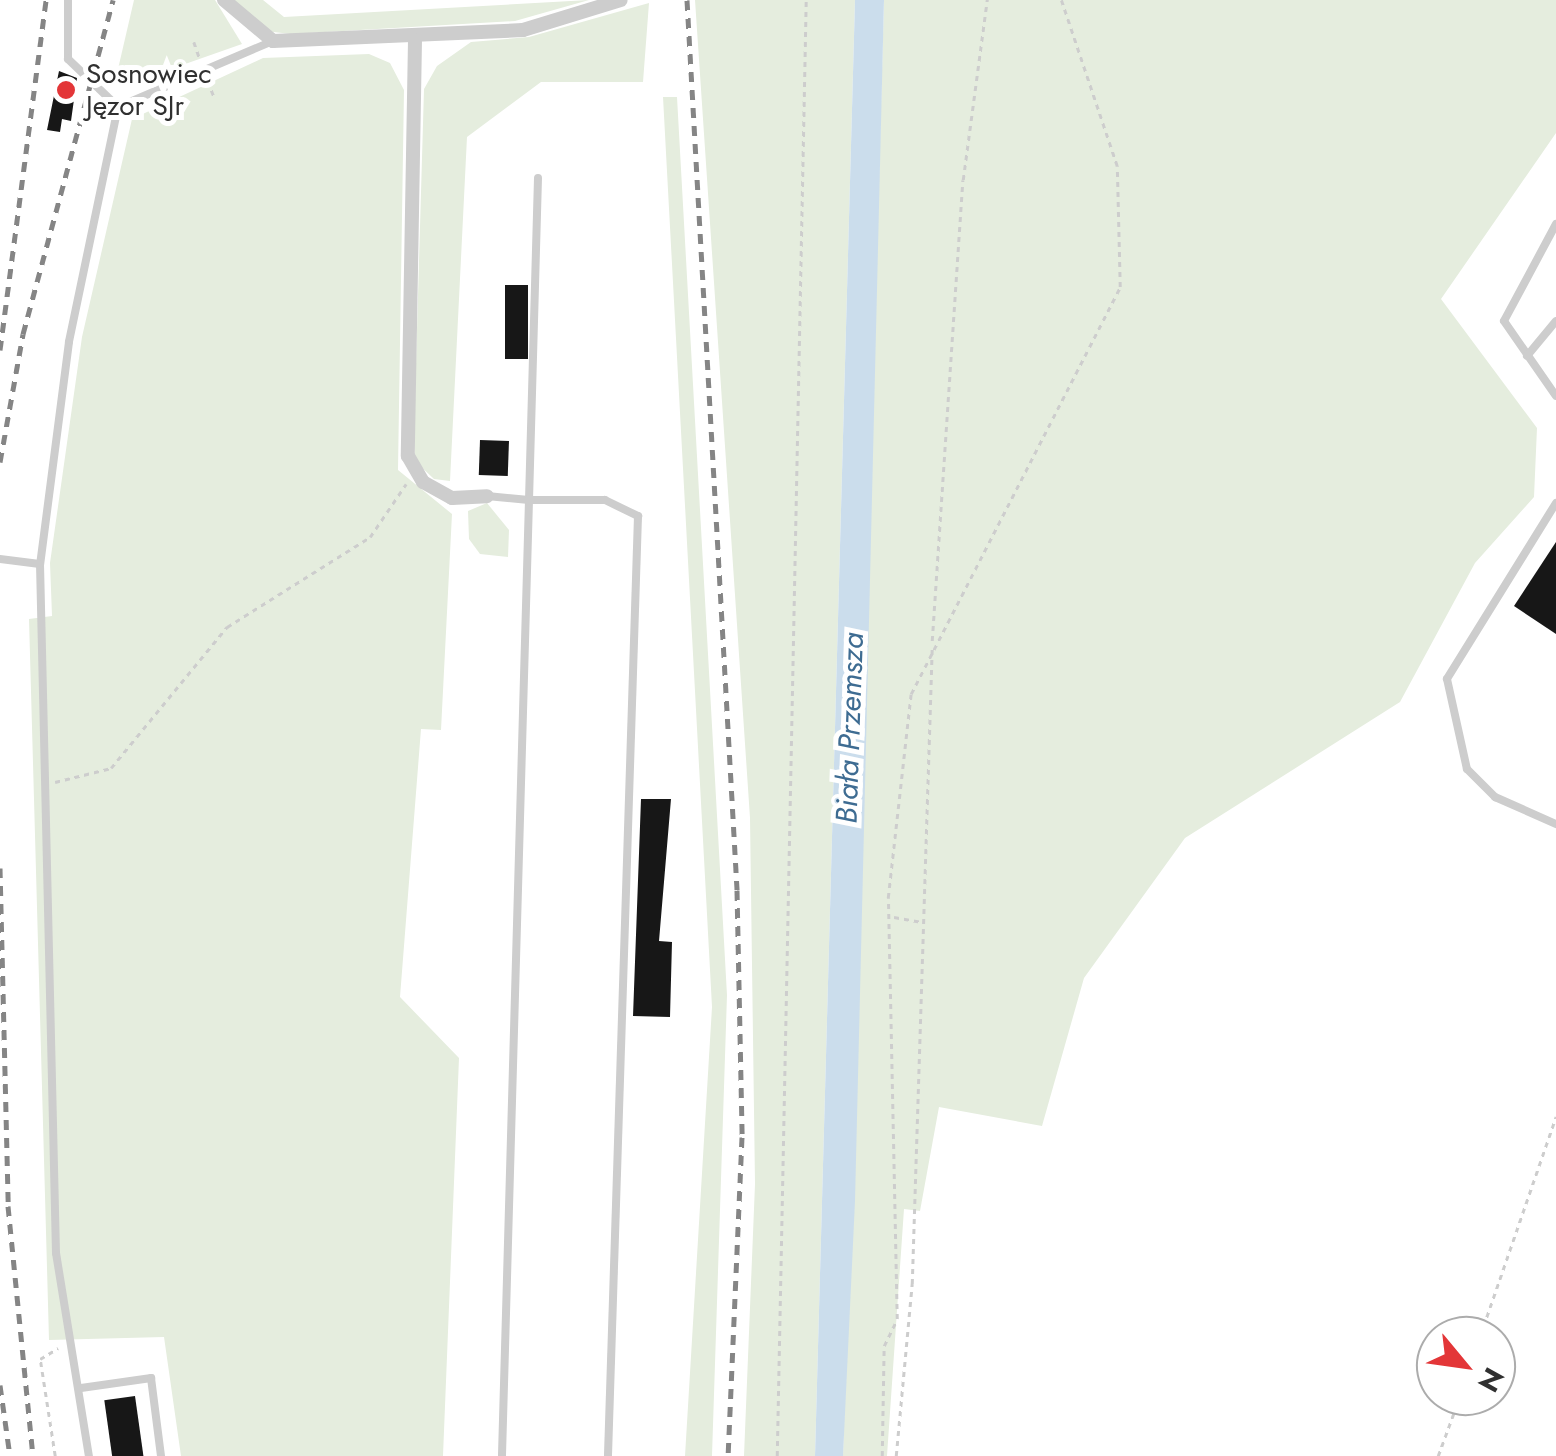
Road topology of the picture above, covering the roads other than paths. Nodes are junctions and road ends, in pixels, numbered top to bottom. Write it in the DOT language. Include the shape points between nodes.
graph roads {
  1 [pos="68,0"];
  2 [pos="224,0"];
  3 [pos="621,0"];
  4 [pos="415,40"];
  5 [pos="273,41"];
  6 [pos="118,107"];
  7 [pos="538,178"];
  8 [pos="1556,224"];
  9 [pos="1556,321"];
  10 [pos="1526,356"];
  11 [pos="1556,396"];
  12 [pos="487,496"];
  13 [pos="529,500"];
  14 [pos="1556,503"];
  15 [pos="0,559"];
  16 [pos="40,564"];
  17 [pos="1556,824"];
  18 [pos="81,1388"];
  19 [pos="90,1456"];
  20 [pos="161,1456"];
  21 [pos="502,1456"];
  22 [pos="608,1456"];
  1 -- 6 [label="lane" via="68,59"];
  2 -- 5 [label="street"];
  3 -- 4 [label="street" via="523,30"];
  4 -- 5 [label="street"];
  4 -- 12 [label="street" via="408,456 423,482 452,498"];
  5 -- 6 [label="lane"];
  6 -- 16 [label="lane" via="69,342"];
  7 -- 13 [label="lane"];
  8 -- 10 [label="lane" via="1508,302 1504,321"];
  9 -- 10 [label="lane"];
  10 -- 11 [label="lane"];
  12 -- 13 [label="lane"];
  13 -- 21 [label="lane"];
  13 -- 22 [label="lane" via="605,500 638,516"];
  14 -- 17 [label="lane" via="1447,679 1467,769 1495,797"];
  15 -- 16 [label="lane"];
  16 -- 18 [label="lane" via="56,1252"];
  18 -- 19 [label="lane"];
  18 -- 20 [label="lane" via="151,1378"];
}
